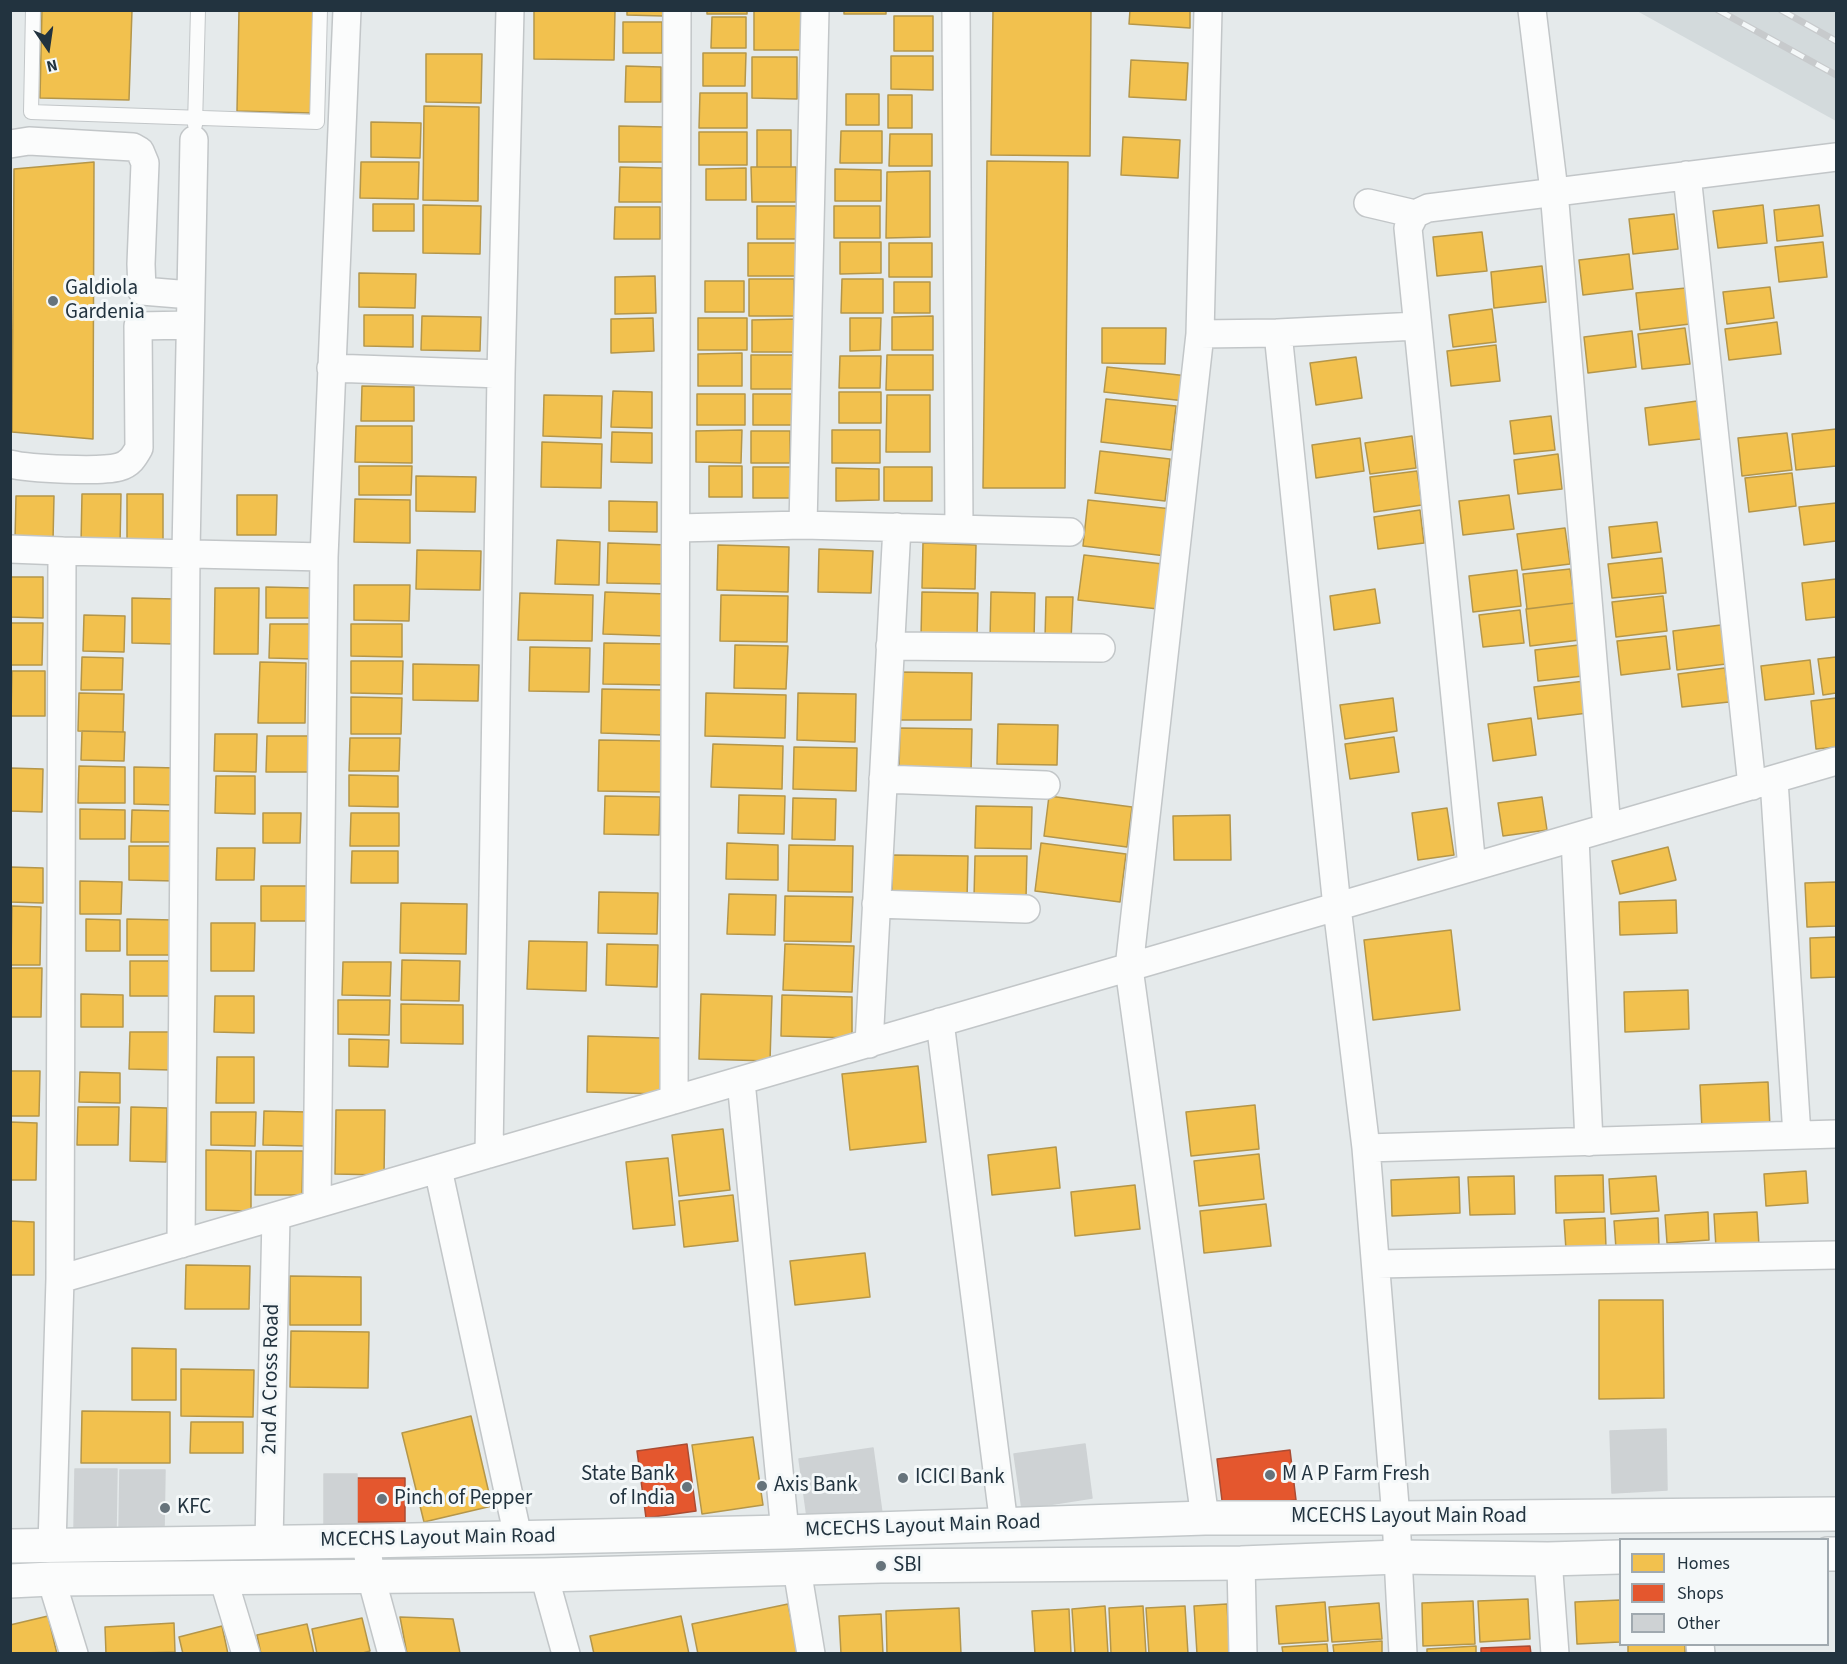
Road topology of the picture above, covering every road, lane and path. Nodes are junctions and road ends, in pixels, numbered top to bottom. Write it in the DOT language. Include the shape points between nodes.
graph roads {
  1 [pos="33,10"];
  2 [pos="198,10"];
  3 [pos="320,10"];
  4 [pos="346,10"];
  5 [pos="510,10"];
  6 [pos="677,10"];
  7 [pos="815,10"];
  8 [pos="956,10"];
  9 [pos="1208,10"];
  10 [pos="1532,10"];
  11 [pos="195,129"];
  12 [pos="10,144"];
  13 [pos="1836,157"];
  14 [pos="1687,175"];
  15 [pos="1554,191"];
  16 [pos="1368,202"];
  17 [pos="1415,214"];
  18 [pos="191,295"];
  19 [pos="190,325"];
  20 [pos="1417,326"];
  21 [pos="1278,333"];
  22 [pos="1200,334"];
  23 [pos="331,368"];
  24 [pos="501,374"];
  25 [pos="10,464"];
  26 [pos="803,525"];
  27 [pos="677,528"];
  28 [pos="897,528"];
  29 [pos="959,529"];
  30 [pos="1070,532"];
  31 [pos="10,549"];
  32 [pos="62,551"];
  33 [pos="186,552"];
  34 [pos="324,557"];
  35 [pos="890,646"];
  36 [pos="1101,648"];
  37 [pos="1836,761"];
  38 [pos="883,779"];
  39 [pos="1763,783"];
  40 [pos="1046,785"];
  41 [pos="1607,828"];
  42 [pos="1575,838"];
  43 [pos="1473,867"];
  44 [pos="876,904"];
  45 [pos="1337,907"];
  46 [pos="1026,909"];
  47 [pos="1129,968"];
  48 [pos="940,1022"];
  49 [pos="869,1044"];
  50 [pos="741,1080"];
  51 [pos="674,1100"];
  52 [pos="1836,1134"];
  53 [pos="1797,1135"];
  54 [pos="1589,1142"];
  55 [pos="1366,1148"];
  56 [pos="489,1154"];
  57 [pos="438,1169"];
  58 [pos="318,1204"];
  59 [pos="276,1216"];
  60 [pos="181,1244"];
  61 [pos="1836,1255"];
  62 [pos="1377,1264"];
  63 [pos="60,1279"];
  64 [pos="1836,1514"];
  65 [pos="1205,1518"];
  66 [pos="1396,1518"];
  67 [pos="1004,1525"];
  68 [pos="785,1532"];
  69 [pos="518,1537"];
  70 [pos="366,1541"];
  71 [pos="268,1542"];
  72 [pos="52,1545"];
  73 [pos="10,1546"];
  74 [pos="1398,1557"];
  75 [pos="1619,1557"];
  76 [pos="1548,1560"];
  77 [pos="1241,1563"];
  78 [pos="797,1569"];
  79 [pos="544,1575"];
  80 [pos="371,1577"];
  81 [pos="223,1578"];
  82 [pos="51,1579"];
  83 [pos="10,1581"];
  84 [pos="74,1653"];
  85 [pos="246,1653"];
  86 [pos="392,1653"];
  87 [pos="566,1653"];
  88 [pos="812,1653"];
  89 [pos="1243,1653"];
  90 [pos="1403,1653"];
  91 [pos="1556,1653"];
  1 -- 11 [label="lane" via="31,112"];
  2 -- 11 [label="lane"];
  3 -- 11 [label="lane" via="317,122"];
  4 -- 23 [label="street"];
  5 -- 24 [label="street"];
  6 -- 27 [label="street"];
  7 -- 26 [label="street"];
  8 -- 29 [label="street"];
  9 -- 22 [label="street"];
  10 -- 15 [label="street"];
  11 -- 18 [label="street"];
  12 -- 18 [label="street" via="29,141 121,146 140,152 145,164 142,291"];
  13 -- 14 [label="street"];
  14 -- 15 [label="street"];
  14 -- 39 [label="street"];
  15 -- 17 [label="street" via="1428,208"];
  15 -- 41 [label="street"];
  16 -- 17 [label="street"];
  17 -- 20 [label="street" via="1408,228"];
  18 -- 19 [label="street"];
  19 -- 25 [label="street" via="138,326 139,448 131,461 119,467 81,469"];
  19 -- 33 [label="street"];
  20 -- 21 [label="street"];
  20 -- 43 [label="street"];
  21 -- 22 [label="street"];
  21 -- 45 [label="street"];
  22 -- 47 [label="street"];
  23 -- 24 [label="street"];
  23 -- 34 [label="street"];
  24 -- 56 [label="street"];
  26 -- 27 [label="street"];
  26 -- 28 [label="street"];
  27 -- 51 [label="street"];
  28 -- 29 [label="street"];
  28 -- 35 [label="street"];
  29 -- 30 [label="street"];
  31 -- 32 [label="street"];
  32 -- 33 [label="street"];
  32 -- 63 [label="street"];
  33 -- 34 [label="street"];
  33 -- 60 [label="street"];
  34 -- 58 [label="street"];
  35 -- 36 [label="street"];
  35 -- 38 [label="street"];
  37 -- 39 [label="street"];
  38 -- 40 [label="street"];
  38 -- 44 [label="street"];
  39 -- 41 [label="street"];
  39 -- 53 [label="street"];
  41 -- 42 [label="street"];
  42 -- 43 [label="street"];
  42 -- 54 [label="street"];
  43 -- 45 [label="street"];
  44 -- 46 [label="street"];
  44 -- 49 [label="street"];
  45 -- 47 [label="street"];
  45 -- 55 [label="street"];
  47 -- 48 [label="street"];
  47 -- 65 [label="street"];
  48 -- 49 [label="street"];
  48 -- 67 [label="street"];
  49 -- 50 [label="street"];
  50 -- 51 [label="street"];
  50 -- 68 [label="street"];
  51 -- 56 [label="street"];
  52 -- 53 [label="street"];
  53 -- 54 [label="street"];
  54 -- 55 [label="street"];
  55 -- 62 [label="street"];
  56 -- 57 [label="street"];
  57 -- 58 [label="street"];
  57 -- 69 [label="street"];
  58 -- 59 [label="street"];
  59 -- 60 [label="street"];
  59 -- 71 [label="street, 2nd A Cross Road"];
  60 -- 63 [label="street"];
  61 -- 62 [label="street"];
  62 -- 66 [label="street"];
  63 -- 72 [label="street"];
  64 -- 66 [label="main road, MCECHS Layout Main Road"];
  65 -- 66 [label="main road, MCECHS Layout Main Road"];
  65 -- 67 [label="main road, MCECHS Layout Main Road"];
  66 -- 74 [label="street"];
  67 -- 68 [label="main road, MCECHS Layout Main Road"];
  68 -- 69 [label="main road, MCECHS Layout Main Road"];
  69 -- 70 [label="main road, MCECHS Layout Main Road"];
  70 -- 71 [label="main road, MCECHS Layout Main Road"];
  70 -- 80 [label="street"];
  71 -- 72 [label="main road, MCECHS Layout Main Road"];
  72 -- 73 [label="main road, MCECHS Layout Main Road"];
  74 -- 76 [label="main road, MCECHS Layout Main Road"];
  74 -- 77 [label="main road, MCECHS Layout Main Road"];
  74 -- 90 [label="street"];
  75 -- 76 [label="main road, MCECHS Layout Main Road"];
  76 -- 91 [label="street"];
  77 -- 78 [label="main road, MCECHS Layout Main Road"];
  77 -- 89 [label="street"];
  78 -- 79 [label="main road, MCECHS Layout Main Road"];
  78 -- 88 [label="street"];
  79 -- 80 [label="main road, MCECHS Layout Main Road"];
  79 -- 87 [label="street"];
  80 -- 81 [label="main road, MCECHS Layout Main Road"];
  80 -- 86 [label="street"];
  81 -- 82 [label="main road, MCECHS Layout Main Road"];
  81 -- 85 [label="street"];
  82 -- 83 [label="main road, MCECHS Layout Main Road"];
  82 -- 84 [label="street"];
}
